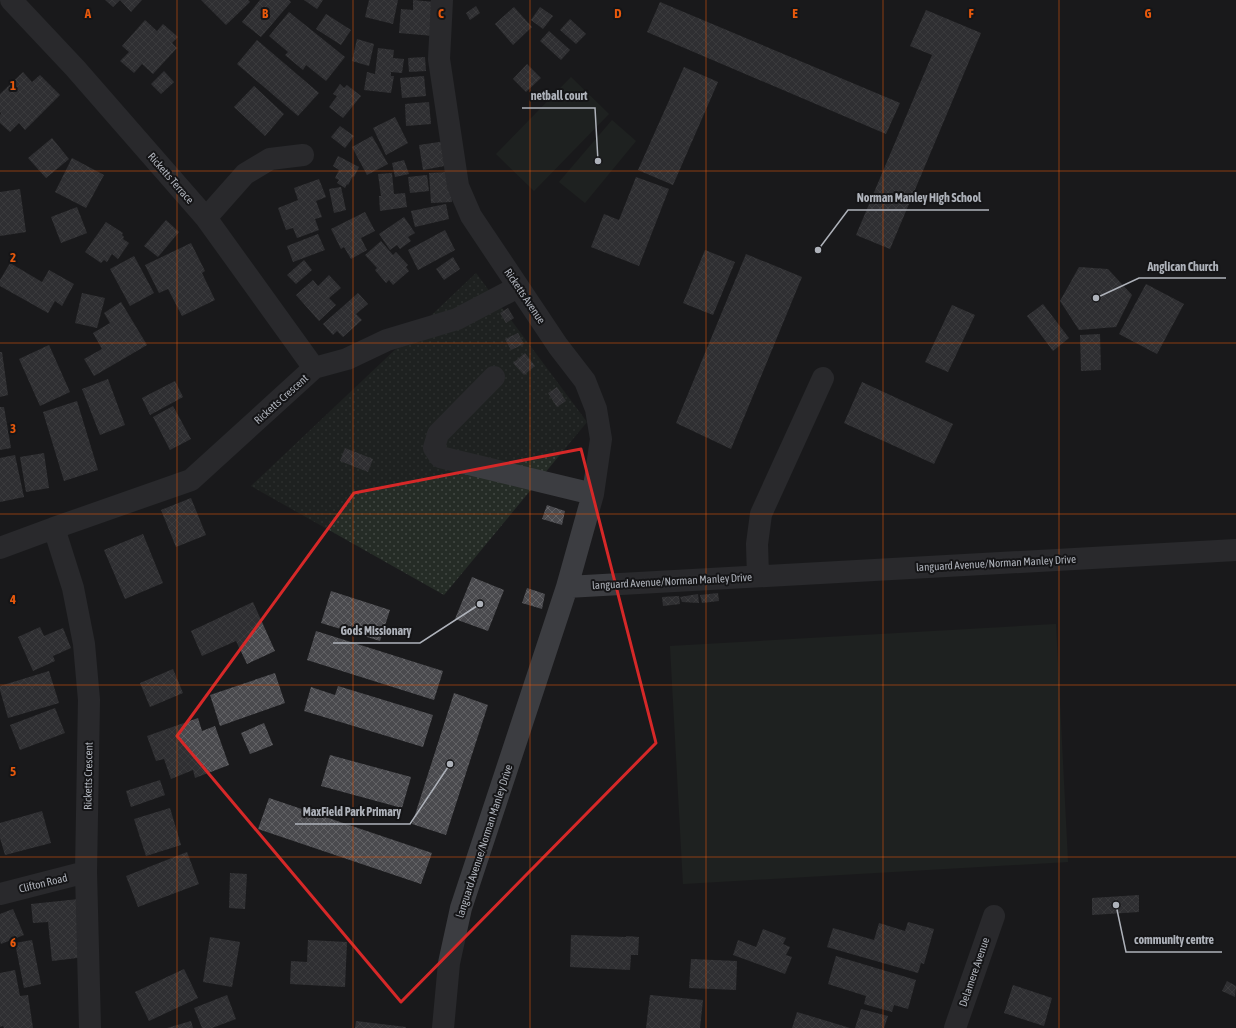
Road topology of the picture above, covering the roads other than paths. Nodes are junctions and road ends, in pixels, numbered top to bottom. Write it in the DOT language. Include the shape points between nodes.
graph roads {
  1 [pos="11,0"];
  2 [pos="442,0"];
  3 [pos="303,155"];
  4 [pos="206,218"];
  5 [pos="518,287"];
  6 [pos="314,368"];
  7 [pos="494,377"];
  8 [pos="823,378"];
  9 [pos="593,494"];
  10 [pos="54,528"];
  11 [pos="0,548"];
  12 [pos="1236,550"];
  13 [pos="758,576"];
  14 [pos="567,587"];
  15 [pos="86,872"];
  16 [pos="0,894"];
  17 [pos="994,916"];
  18 [pos="90,1028"];
  19 [pos="443,1028"];
  20 [pos="955,1028"];
  1 -- 4 [label="street, Ricketts Terrace" via="75,68"];
  2 -- 5 [label="street, Ricketts Avenue" via="439,59 458,186 471,216"];
  3 -- 4 [label="street" via="270,159 245,174"];
  4 -- 6 [label="street, Ricketts Terrace"];
  5 -- 6 [label="street, Ricketts Crescent" via="456,319 387,340 347,359"];
  5 -- 9 [label="street, Ricketts Avenue" via="585,381 596,409 602,439"];
  6 -- 10 [label="street, Ricketts Crescent" via="191,480"];
  7 -- 9 [label="street" via="438,434 434,448 440,457"];
  8 -- 13 [label="street" via="761,514 757,544"];
  9 -- 14 [label="street, Ricketts Avenue"];
  10 -- 11 [label="street, Ricketts Crescent"];
  10 -- 15 [label="street, Ricketts Crescent" via="73,588 84,644 90,700"];
  12 -- 13 [label="street, languard Avenue/Norman Manley Drive"];
  13 -- 14 [label="street, languard Avenue/Norman Manley Drive"];
  14 -- 19 [label="street, languard Avenue/Norman Manley Drive" via="461,908 449,964"];
  15 -- 16 [label="street, Clifton Road"];
  15 -- 18 [label="street, Ricketts Crescent"];
  17 -- 20 [label="street, Delamere Avenue"];
}
